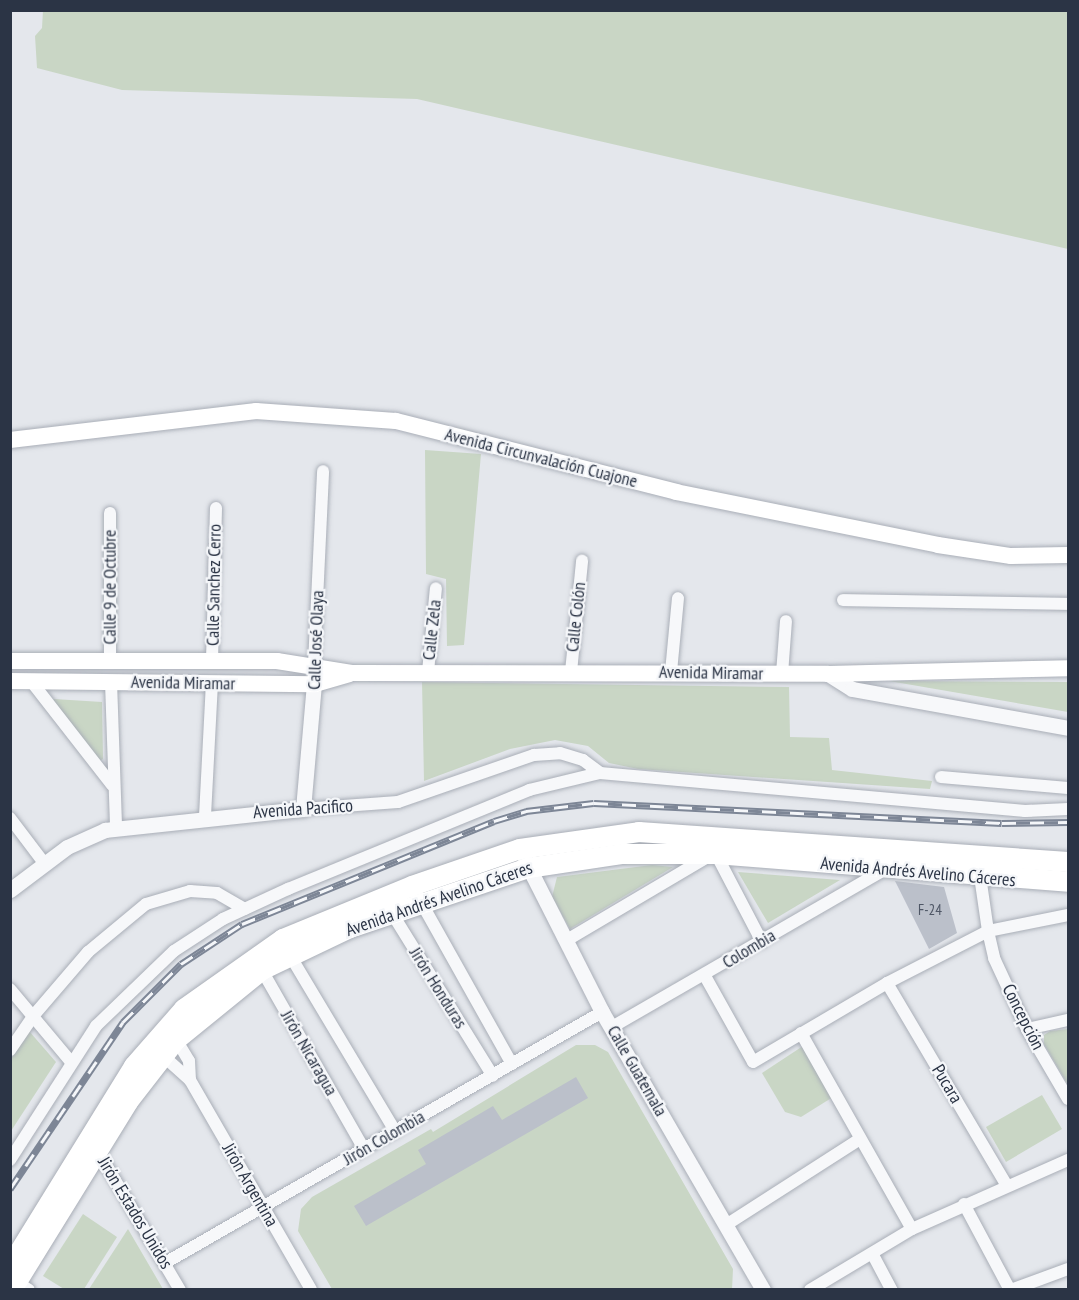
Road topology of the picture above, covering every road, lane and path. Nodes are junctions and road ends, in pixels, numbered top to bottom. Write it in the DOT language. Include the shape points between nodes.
graph roads {
  1 [pos="10,440"];
  2 [pos="323,471"];
  3 [pos="216,508"];
  4 [pos="110,513"];
  5 [pos="1068,555"];
  6 [pos="582,561"];
  7 [pos="436,588"];
  8 [pos="678,598"];
  9 [pos="843,600"];
  10 [pos="1068,604"];
  11 [pos="786,621"];
  12 [pos="10,661"];
  13 [pos="110,661"];
  14 [pos="212,661"];
  15 [pos="315,664"];
  16 [pos="1068,668"];
  17 [pos="428,672"];
  18 [pos="571,672"];
  19 [pos="671,672"];
  20 [pos="353,673"];
  21 [pos="782,674"];
  22 [pos="828,674"];
  23 [pos="10,681"];
  24 [pos="31,681"];
  25 [pos="111,682"];
  26 [pos="212,684"];
  27 [pos="315,684"];
  28 [pos="1068,728"];
  29 [pos="600,773"];
  30 [pos="941,777"];
  31 [pos="112,785"];
  32 [pos="1068,788"];
  33 [pos="303,809"];
  34 [pos="1068,809"];
  35 [pos="205,816"];
  36 [pos="10,818"];
  37 [pos="116,828"];
  38 [pos="520,849"];
  39 [pos="715,854"];
  40 [pos="977,857"];
  41 [pos="1068,862"];
  42 [pos="44,863"];
  43 [pos="528,868"];
  44 [pos="886,869"];
  45 [pos="981,878"];
  46 [pos="1068,882"];
  47 [pos="10,890"];
  48 [pos="416,894"];
  49 [pos="388,906"];
  50 [pos="245,909"];
  51 [pos="1068,915"];
  52 [pos="988,931"];
  53 [pos="567,940"];
  54 [pos="762,942"];
  55 [pos="286,947"];
  56 [pos="258,963"];
  57 [pos="705,976"];
  58 [pos="887,983"];
  59 [pos="10,989"];
  60 [pos="602,1011"];
  61 [pos="34,1015"];
  62 [pos="1068,1020"];
  63 [pos="612,1028"];
  64 [pos="1027,1029"];
  65 [pos="173,1033"];
  66 [pos="801,1033"];
  67 [pos="10,1050"];
  68 [pos="157,1050"];
  69 [pos="71,1062"];
  70 [pos="512,1064"];
  71 [pos="494,1076"];
  72 [pos="190,1080"];
  73 [pos="1068,1099"];
  74 [pos="395,1131"];
  75 [pos="860,1139"];
  76 [pos="93,1144"];
  77 [pos="364,1149"];
  78 [pos="11,1156"];
  79 [pos="1068,1160"];
  80 [pos="1006,1184"];
  81 [pos="964,1204"];
  82 [pos="264,1210"];
  83 [pos="726,1226"];
  84 [pos="912,1229"];
  85 [pos="873,1254"];
  86 [pos="165,1263"];
  87 [pos="1068,1269"];
  88 [pos="16,1281"];
  89 [pos="180,1290"];
  90 [pos="311,1290"];
  91 [pos="763,1290"];
  92 [pos="810,1290"];
  93 [pos="892,1290"];
  94 [pos="1011,1290"];
  1 -- 5 [label="main road, Avenida Circunvalación Cuajone" via="256,411 396,421 676,492 938,545 1011,556"];
  2 -- 15 [label="street, Calle José Olaya"];
  3 -- 14 [label="street, Calle Sanchez Cerro"];
  4 -- 13 [label="street, Calle 9 de Octubre"];
  6 -- 18 [label="street, Calle Colón"];
  7 -- 17 [label="street, Calle Zela"];
  8 -- 19 [label="street"];
  9 -- 10 [label="street"];
  11 -- 21 [label="street"];
  12 -- 13 [label="main road, Avenida Miramar"];
  13 -- 14 [label="main road, Avenida Miramar"];
  14 -- 15 [label="main road, Avenida Miramar"];
  15 -- 20 [label="main road, Avenida Miramar"];
  15 -- 27 [label="street, Calle José Olaya"];
  16 -- 22 [label="main road, Avenida Miramar"];
  17 -- 18 [label="main road, Avenida Miramar"];
  17 -- 20 [label="main road, Avenida Miramar"];
  18 -- 19 [label="main road, Avenida Miramar"];
  19 -- 21 [label="main road, Avenida Miramar"];
  20 -- 27 [label="main road, Avenida Miramar"];
  21 -- 22 [label="main road, Avenida Miramar"];
  22 -- 28 [label="street" via="852,689"];
  23 -- 24 [label="main road, Avenida Miramar"];
  24 -- 25 [label="main road, Avenida Miramar"];
  24 -- 31 [label="street"];
  25 -- 26 [label="main road, Avenida Miramar"];
  25 -- 31 [label="street"];
  26 -- 27 [label="main road, Avenida Miramar"];
  26 -- 35 [label="street"];
  27 -- 33 [label="street, Calle José Olaya"];
  29 -- 33 [label="street, Avenida Pacifico" via="584,759 560,753 534,755 398,802"];
  29 -- 34 [label="street" via="1025,811"];
  29 -- 50 [label="street" via="529,790"];
  30 -- 32 [label="street"];
  31 -- 37 [label="street"];
  33 -- 35 [label="street, Avenida Pacifico"];
  35 -- 37 [label="street, Avenida Pacifico"];
  36 -- 42 [label="street"];
  37 -- 42 [label="street, Avenida Pacifico" via="80,839"];
  38 -- 40 [label="highway, Avenida Andrés Avelino Cáceres" via="639,832"];
  38 -- 43 [label="street, Calle Guatemala"];
  38 -- 48 [label="highway, Avenida Andrés Avelino Cáceres"];
  39 -- 43 [label="highway, Avenida Andrés Avelino Cáceres" via="623,854"];
  39 -- 44 [label="highway, Avenida Andrés Avelino Cáceres"];
  39 -- 53 [label="street"];
  39 -- 54 [label="street"];
  40 -- 41 [label="highway, Avenida Andrés Avelino Cáceres"];
  40 -- 45 [label="street, Concepción"];
  42 -- 47 [label="street, Avenida Pacifico"];
  43 -- 48 [label="highway, Avenida Andrés Avelino Cáceres"];
  43 -- 53 [label="street, Calle Guatemala"];
  44 -- 45 [label="highway, Avenida Andrés Avelino Cáceres"];
  44 -- 54 [label="street, Colombia"];
  45 -- 46 [label="highway, Avenida Andrés Avelino Cáceres"];
  45 -- 52 [label="street, Concepción"];
  48 -- 49 [label="highway, Avenida Andrés Avelino Cáceres"];
  48 -- 70 [label="street, Jirón Honduras"];
  49 -- 55 [label="highway, Avenida Andrés Avelino Cáceres"];
  49 -- 71 [label="street, Jirón Honduras"];
  50 -- 61 [label="street" via="217,893 190,891 146,904 88,952"];
  50 -- 69 [label="street" via="198,934 151,969 96,1026"];
  51 -- 52 [label="street"];
  52 -- 58 [label="street"];
  52 -- 64 [label="street, Concepción" via="994,958"];
  53 -- 60 [label="street, Calle Guatemala"];
  54 -- 57 [label="street, Colombia"];
  55 -- 56 [label="highway, Avenida Andrés Avelino Cáceres"];
  55 -- 74 [label="street, Jirón Nicaragua"];
  56 -- 65 [label="highway, Avenida Andrés Avelino Cáceres" via="223,997"];
  56 -- 77 [label="street, Jirón Nicaragua"];
  57 -- 63 [label="street, Colombia"];
  57 -- 66 [label="street" via="753,1062"];
  58 -- 66 [label="street"];
  58 -- 80 [label="street, Pucara"];
  59 -- 61 [label="street"];
  60 -- 63 [label="street, Calle Guatemala"];
  60 -- 70 [label="street, Jirón Colombia"];
  61 -- 67 [label="street"];
  61 -- 69 [label="street"];
  62 -- 64 [label="street"];
  63 -- 83 [label="street, Calle Guatemala"];
  64 -- 73 [label="street, Concepción"];
  65 -- 68 [label="highway, Avenida Andrés Avelino Cáceres"];
  65 -- 72 [label="street, Jirón Argentina" via="189,1061"];
  66 -- 75 [label="street"];
  68 -- 72 [label="street, Jirón Argentina"];
  68 -- 76 [label="highway, Avenida Andrés Avelino Cáceres"];
  69 -- 78 [label="street"];
  70 -- 71 [label="street, Jirón Colombia"];
  71 -- 74 [label="street, Jirón Colombia"];
  72 -- 82 [label="street, Jirón Argentina"];
  74 -- 77 [label="street, Jirón Colombia"];
  75 -- 83 [label="street"];
  75 -- 84 [label="street"];
  76 -- 86 [label="street, Jirón Estados Unidos"];
  76 -- 88 [label="highway, Avenida Andrés Avelino Cáceres"];
  77 -- 82 [label="street, Jirón Colombia"];
  79 -- 80 [label="street"];
  80 -- 81 [label="street"];
  81 -- 84 [label="street"];
  81 -- 94 [label="street"];
  82 -- 86 [label="street, Jirón Colombia"];
  82 -- 90 [label="street, Jirón Argentina"];
  83 -- 91 [label="street, Calle Guatemala"];
  84 -- 85 [label="street"];
  85 -- 92 [label="street"];
  85 -- 93 [label="street"];
  86 -- 89 [label="street, Jirón Estados Unidos"];
  87 -- 94 [label="street"];
}
